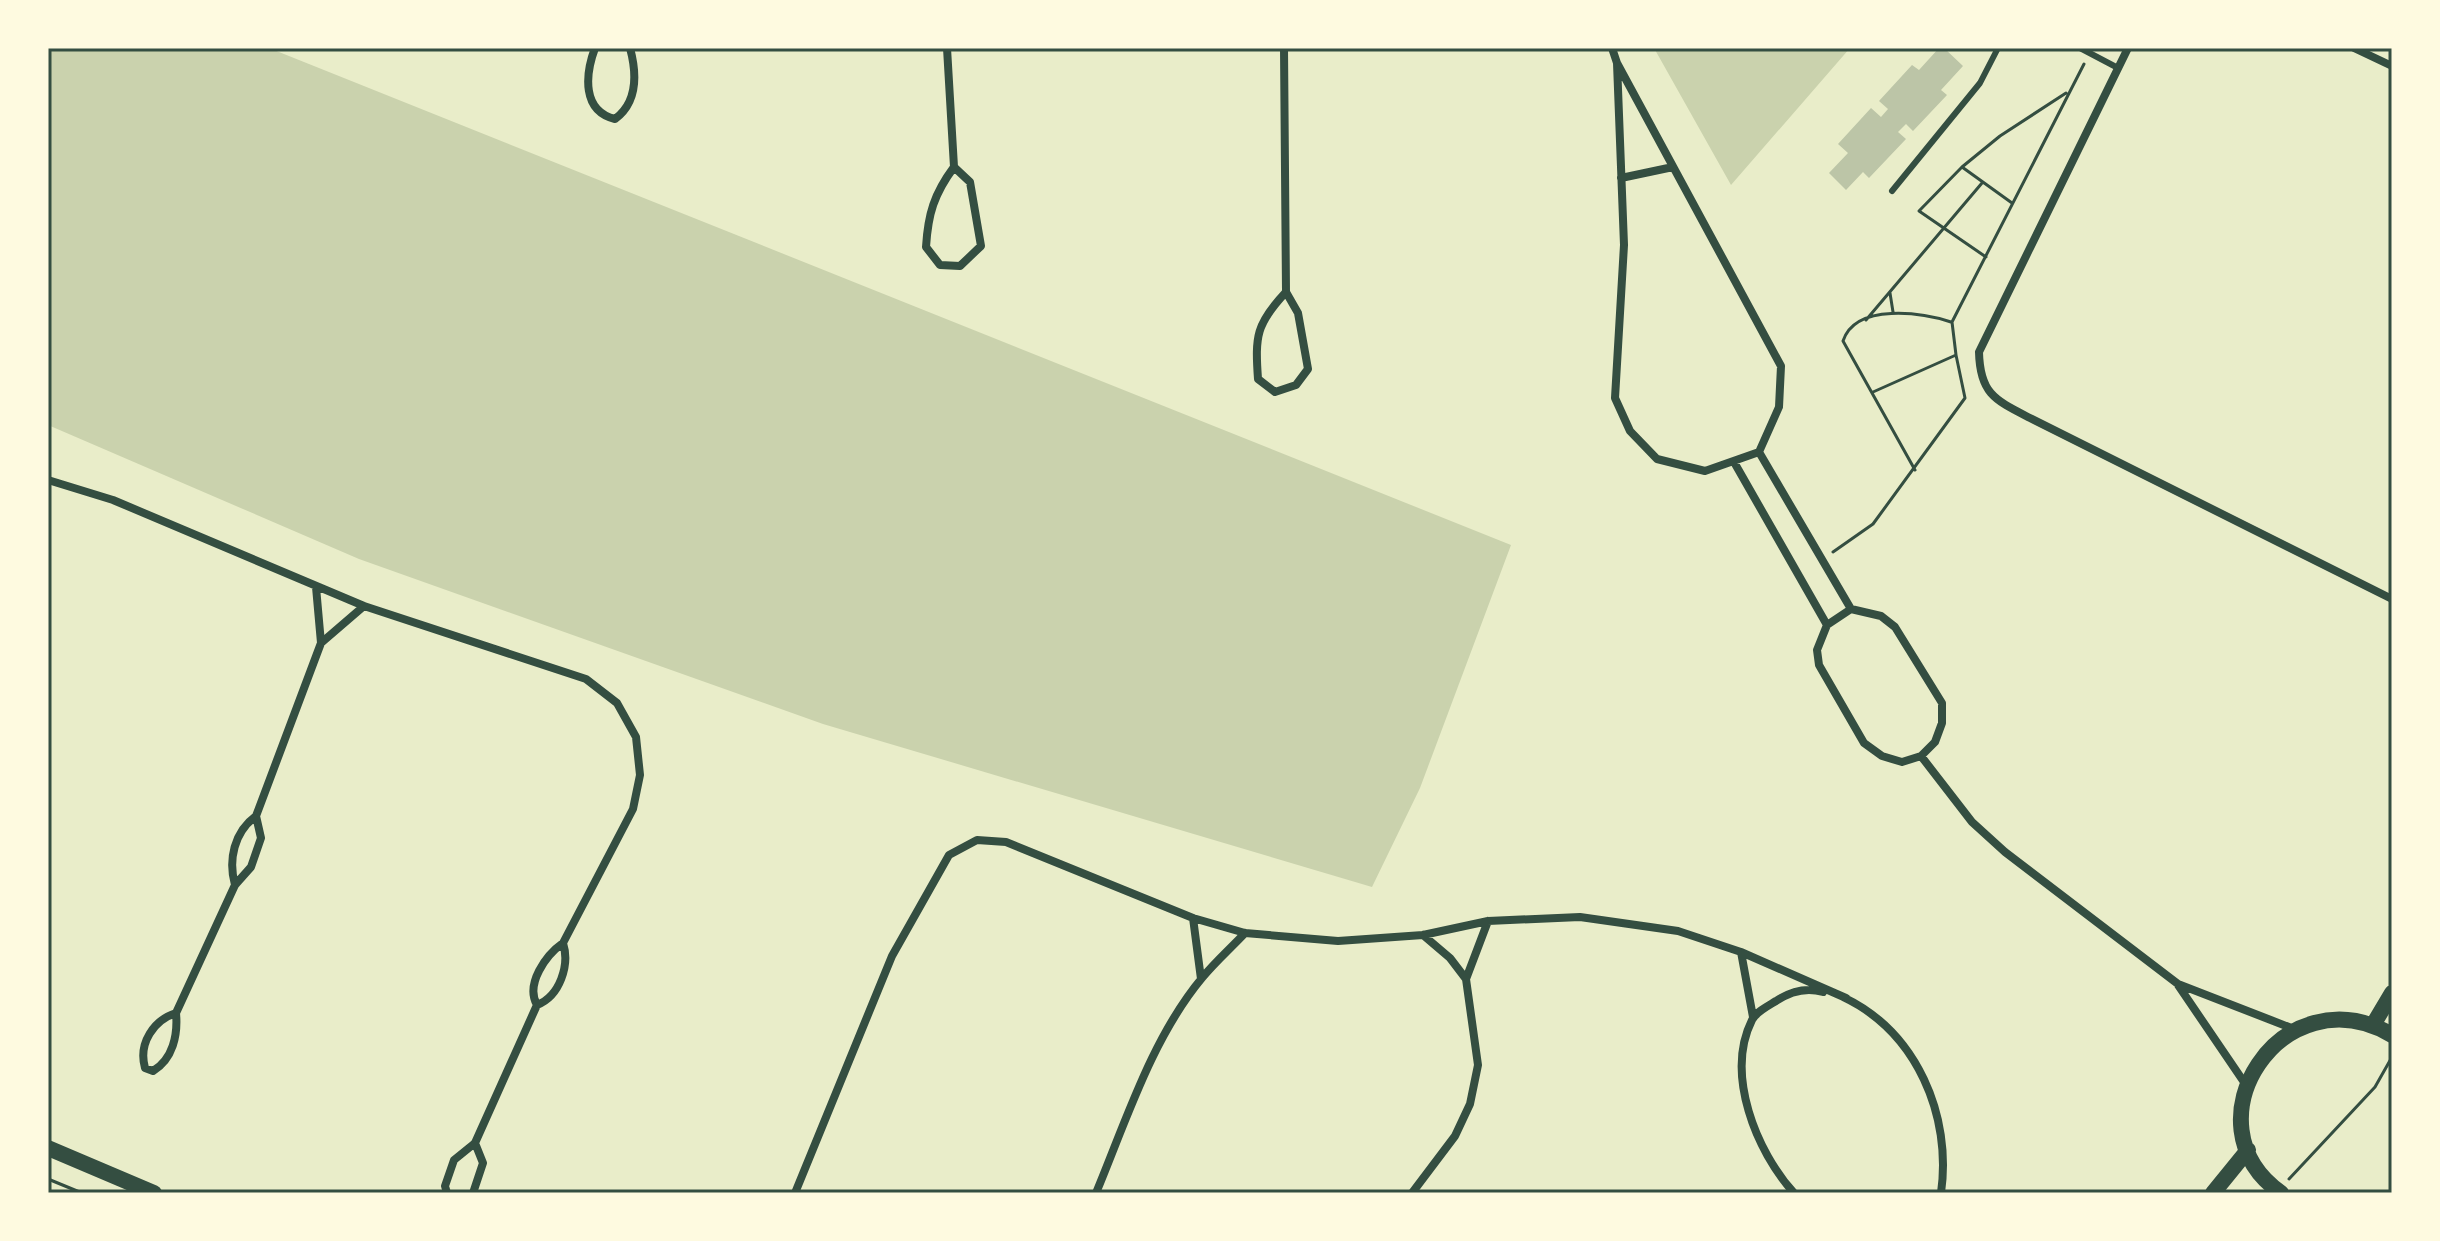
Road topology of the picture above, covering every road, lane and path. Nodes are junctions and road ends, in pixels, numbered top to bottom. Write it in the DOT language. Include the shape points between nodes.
graph roads {
  1 [pos="595,48"];
  2 [pos="630,48"];
  3 [pos="947,48"];
  4 [pos="1284,48"];
  5 [pos="1612,48"];
  6 [pos="1998,48"];
  7 [pos="2080,48"];
  8 [pos="2128,48"];
  9 [pos="2354,48"];
  10 [pos="2090,53"];
  11 [pos="1617,63"];
  12 [pos="2392,66"];
  13 [pos="2118,68"];
  14 [pos="2067,92"];
  15 [pos="954,167"];
  16 [pos="1673,167"];
  17 [pos="1962,167"];
  18 [pos="1621,178"];
  19 [pos="1982,183"];
  20 [pos="1892,191"];
  21 [pos="2013,204"];
  22 [pos="1943,229"];
  23 [pos="1986,257"];
  24 [pos="1286,292"];
  25 [pos="1890,292"];
  26 [pos="1893,312"];
  27 [pos="1866,320"];
  28 [pos="1952,322"];
  29 [pos="1956,355"];
  30 [pos="1873,392"];
  31 [pos="1759,452"];
  32 [pos="1734,462"];
  33 [pos="1915,470"];
  34 [pos="48,480"];
  35 [pos="1823,558"];
  36 [pos="316,587"];
  37 [pos="2392,599"];
  38 [pos="364,606"];
  39 [pos="1851,609"];
  40 [pos="1827,625"];
  41 [pos="321,643"];
  42 [pos="1921,756"];
  43 [pos="256,816"];
  44 [pos="235,885"];
  45 [pos="1193,918"];
  46 [pos="1488,921"];
  47 [pos="1245,933"];
  48 [pos="1423,935"];
  49 [pos="563,943"];
  50 [pos="1741,952"];
  51 [pos="1201,979"];
  52 [pos="1466,979"];
  53 [pos="2178,984"];
  54 [pos="2392,993"];
  55 [pos="1846,998"];
  56 [pos="537,1005"];
  57 [pos="176,1013"];
  58 [pos="1753,1017"];
  59 [pos="2373,1025"];
  60 [pos="2294,1029"];
  61 [pos="2392,1035"];
  62 [pos="2392,1057"];
  63 [pos="2246,1085"];
  64 [pos="475,1143"];
  65 [pos="48,1148"];
  66 [pos="2248,1150"];
  67 [pos="48,1179"];
  68 [pos="1784,1188"];
  69 [pos="2280,1192"];
  70 [pos="82,1193"];
  71 [pos="154,1193"];
  72 [pos="447,1193"];
  73 [pos="473,1193"];
  74 [pos="795,1193"];
  75 [pos="1096,1193"];
  76 [pos="1412,1193"];
  77 [pos="1794,1193"];
  78 [pos="1941,1193"];
  79 [pos="2213,1193"];
  1 -- 2 [label="street" via="589,64 590,102 600,116 615,119 626,111 634,90"];
  3 -- 15 [label="street"];
  4 -- 24 [label="street"];
  5 -- 11 [label="street"];
  6 -- 20 [label="lane" via="1980,83"];
  7 -- 10 [label="lane"];
  8 -- 13 [label="street"];
  9 -- 12 [label="street"];
  10 -- 13 [label="lane"];
  10 -- 14 [label="path"];
  11 -- 16 [label="street"];
  11 -- 18 [label="street"];
  13 -- 37 [label="street" via="1979,352 1980,378 2009,407"];
  14 -- 17 [label="path"];
  14 -- 21 [label="path"];
  15 -- 15 [label="street" via="928,213 926,247 940,265 960,266 981,246 970,182"];
  16 -- 18 [label="street"];
  16 -- 31 [label="street" via="1781,366 1779,407"];
  17 -- 19 [label="path"];
  17 -- 22 [label="path" via="1919,211"];
  18 -- 32 [label="street" via="1624,245 1615,398 1630,431 1657,459 1705,471"];
  19 -- 21 [label="path"];
  19 -- 22 [label="path"];
  21 -- 23 [label="path"];
  22 -- 23 [label="path"];
  22 -- 25 [label="path"];
  23 -- 28 [label="path"];
  24 -- 24 [label="street" via="1261,318 1255,345 1258,379 1275,392 1296,385 1308,369 1298,313"];
  25 -- 26 [label="path"];
  25 -- 27 [label="path"];
  26 -- 27 [label="path"];
  26 -- 28 [label="path" via="1923,313"];
  27 -- 30 [label="path" via="1843,341"];
  28 -- 29 [label="path"];
  29 -- 30 [label="path"];
  29 -- 33 [label="path" via="1965,398"];
  30 -- 33 [label="path"];
  31 -- 32 [label="street"];
  31 -- 35 [label="street"];
  32 -- 40 [label="street"];
  33 -- 35 [label="path" via="1873,524"];
  34 -- 36 [label="street" via="113,500"];
  35 -- 39 [label="street"];
  36 -- 38 [label="street"];
  36 -- 41 [label="street"];
  38 -- 41 [label="street"];
  38 -- 49 [label="street" via="586,679 617,703 636,737 640,775 633,809"];
  39 -- 40 [label="street"];
  39 -- 42 [label="street" via="1881,616 1895,627 1942,703 1935,742"];
  40 -- 42 [label="street" via="1817,650 1819,665 1864,743 1902,762"];
  41 -- 43 [label="street"];
  42 -- 53 [label="street" via="1972,822 2005,852"];
  43 -- 44 [label="street" via="241,832 231,857"];
  43 -- 44 [label="street" via="261,838 251,867"];
  44 -- 57 [label="street"];
  45 -- 47 [label="street"];
  45 -- 51 [label="street"];
  45 -- 74 [label="street" via="1006,842 977,840 949,855 892,956"];
  46 -- 48 [label="street"];
  46 -- 50 [label="street" via="1580,917 1678,931"];
  46 -- 52 [label="street"];
  47 -- 48 [label="street" via="1338,941"];
  47 -- 51 [label="street"];
  48 -- 52 [label="street"];
  49 -- 56 [label="street" via="550,952 540,970 533,991"];
  49 -- 56 [label="street" via="565,966 553,995"];
  50 -- 55 [label="street"];
  50 -- 58 [label="street"];
  51 -- 75 [label="street" via="1144,1077"];
  52 -- 76 [label="street" via="1478,1065 1470,1104 1455,1136"];
  53 -- 60 [label="street"];
  53 -- 63 [label="street"];
  54 -- 59 [label="main road"];
  55 -- 58 [label="street" via="1808,988"];
  55 -- 78 [label="street" via="1892,1030 1924,1077 1940,1123 1945,1162"];
  56 -- 64 [label="street"];
  57 -- 57 [label="street" via="155,1024 146,1042 145,1068 161,1066 172,1049"];
  58 -- 68 [label="street" via="1742,1052 1746,1101"];
  59 -- 60 [label="main road" via="2346,1018"];
  59 -- 61 [label="main road"];
  60 -- 63 [label="main road" via="2268,1049"];
  62 -- 69 [label="path" via="2375,1087"];
  63 -- 66 [label="main road" via="2241,1112"];
  64 -- 72 [label="street" via="454,1160"];
  64 -- 73 [label="street" via="483,1163"];
  65 -- 71 [label="main road"];
  66 -- 69 [label="main road" via="2258,1170"];
  66 -- 79 [label="main road"];
  67 -- 70 [label="path"];
  68 -- 77 [label="street"];
}
